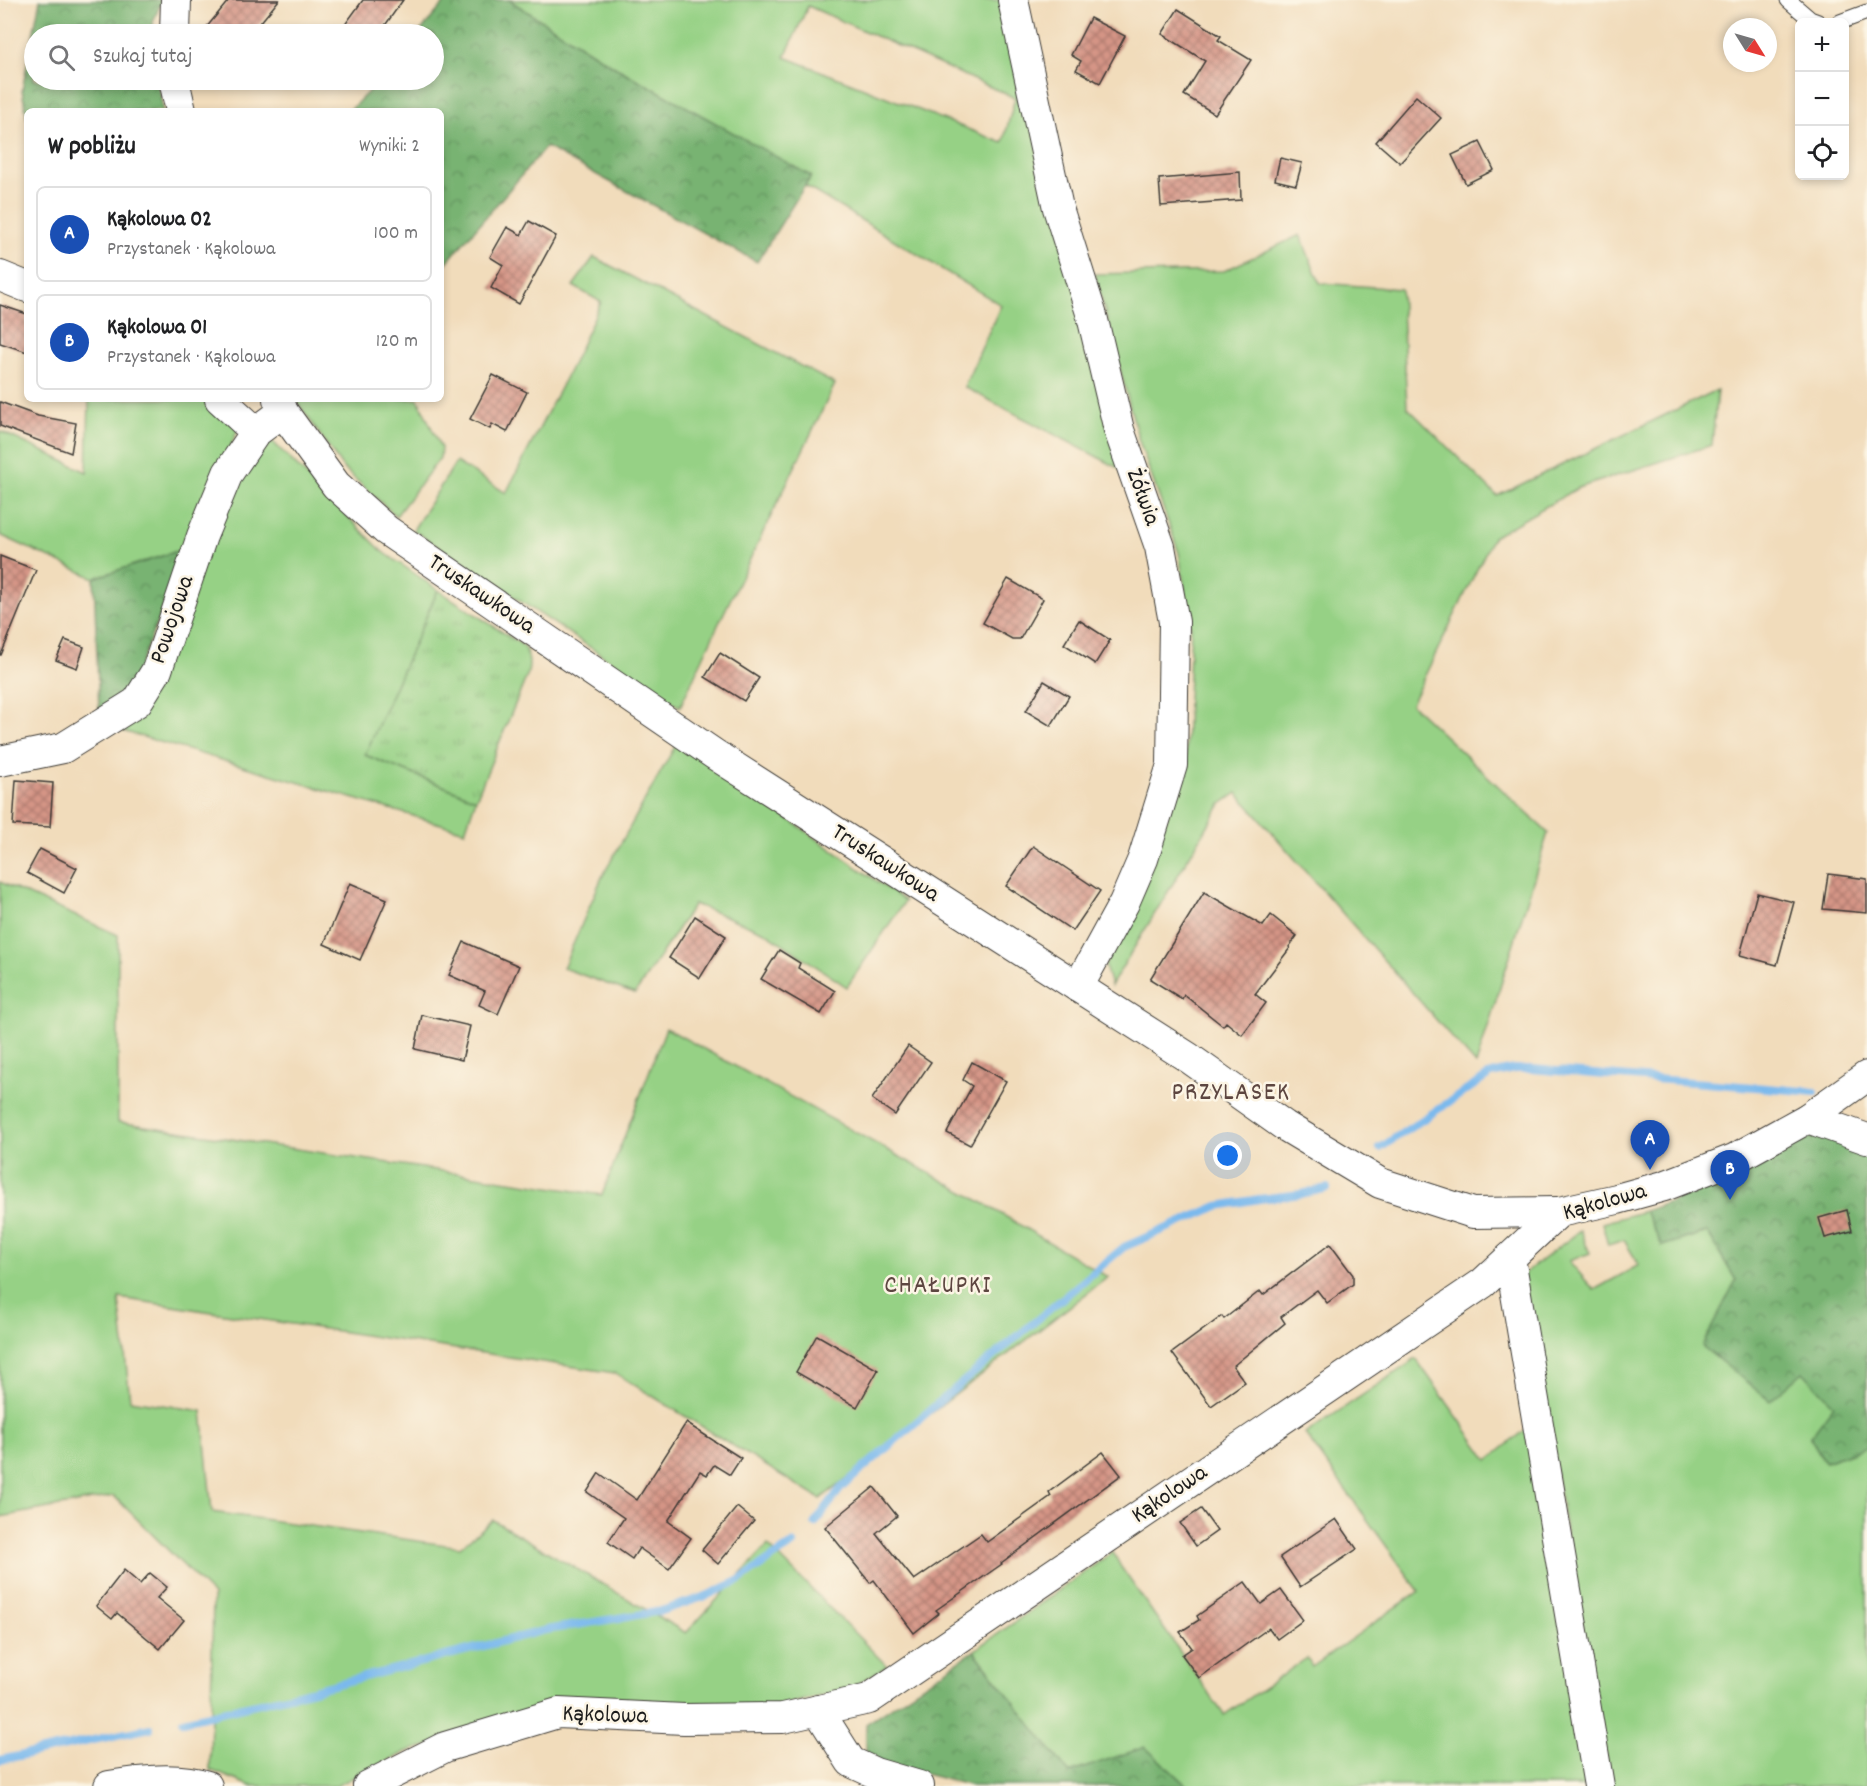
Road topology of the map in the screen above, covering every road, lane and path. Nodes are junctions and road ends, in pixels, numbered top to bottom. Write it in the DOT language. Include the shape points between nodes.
graph roads {
  1 [pos="176,0"];
  2 [pos="1013,0"];
  3 [pos="1788,0"];
  4 [pos="1867,12"];
  5 [pos="1809,18"];
  6 [pos="1849,19"];
  7 [pos="175,24"];
  8 [pos="176,90"];
  9 [pos="180,108"];
  10 [pos="0,276"];
  11 [pos="24,286"];
  12 [pos="223,402"];
  13 [pos="280,405"];
  14 [pos="256,432"];
  15 [pos="0,761"];
  16 [pos="1078,987"];
  17 [pos="1867,1076"];
  18 [pos="1808,1118"];
  19 [pos="1867,1139"];
  20 [pos="1559,1212"];
  21 [pos="1510,1258"];
  22 [pos="818,1710"];
  23 [pos="109,1786"];
  24 [pos="207,1786"];
  25 [pos="368,1786"];
  26 [pos="919,1786"];
  27 [pos="1599,1786"];
  1 -- 7 [label="street"];
  2 -- 16 [label="street, Żółwia" via="1058,208 1092,316 1119,430 1160,547 1174,622 1172,765 1143,859"];
  3 -- 5 [label="lane"];
  4 -- 6 [label="lane"];
  8 -- 9 [label="street"];
  10 -- 11 [label="street"];
  12 -- 14 [label="street"];
  13 -- 14 [label="street, Powojowa"];
  13 -- 16 [label="street, Truskawkowa" via="336,485 386,530 714,754"];
  14 -- 15 [label="street, Powojowa" via="228,473 202,536 157,670 137,702 63,748"];
  16 -- 20 [label="street, Truskawkowa" via="1285,1126 1380,1183 1473,1213"];
  17 -- 18 [label="street, Kąkolowa"];
  18 -- 19 [label="street"];
  18 -- 20 [label="street, Kąkolowa" via="1727,1162 1617,1199"];
  20 -- 21 [label="street, Kąkolowa"];
  21 -- 22 [label="street, Kąkolowa" via="1483,1283 869,1699"];
  21 -- 27 [label="street"];
  22 -- 25 [label="street, Kąkolowa" via="783,1718 684,1719 558,1713 445,1747"];
  22 -- 26 [label="street" via="851,1762"];
  23 -- 24 [label="street" via="141,1781 195,1782"];
}
